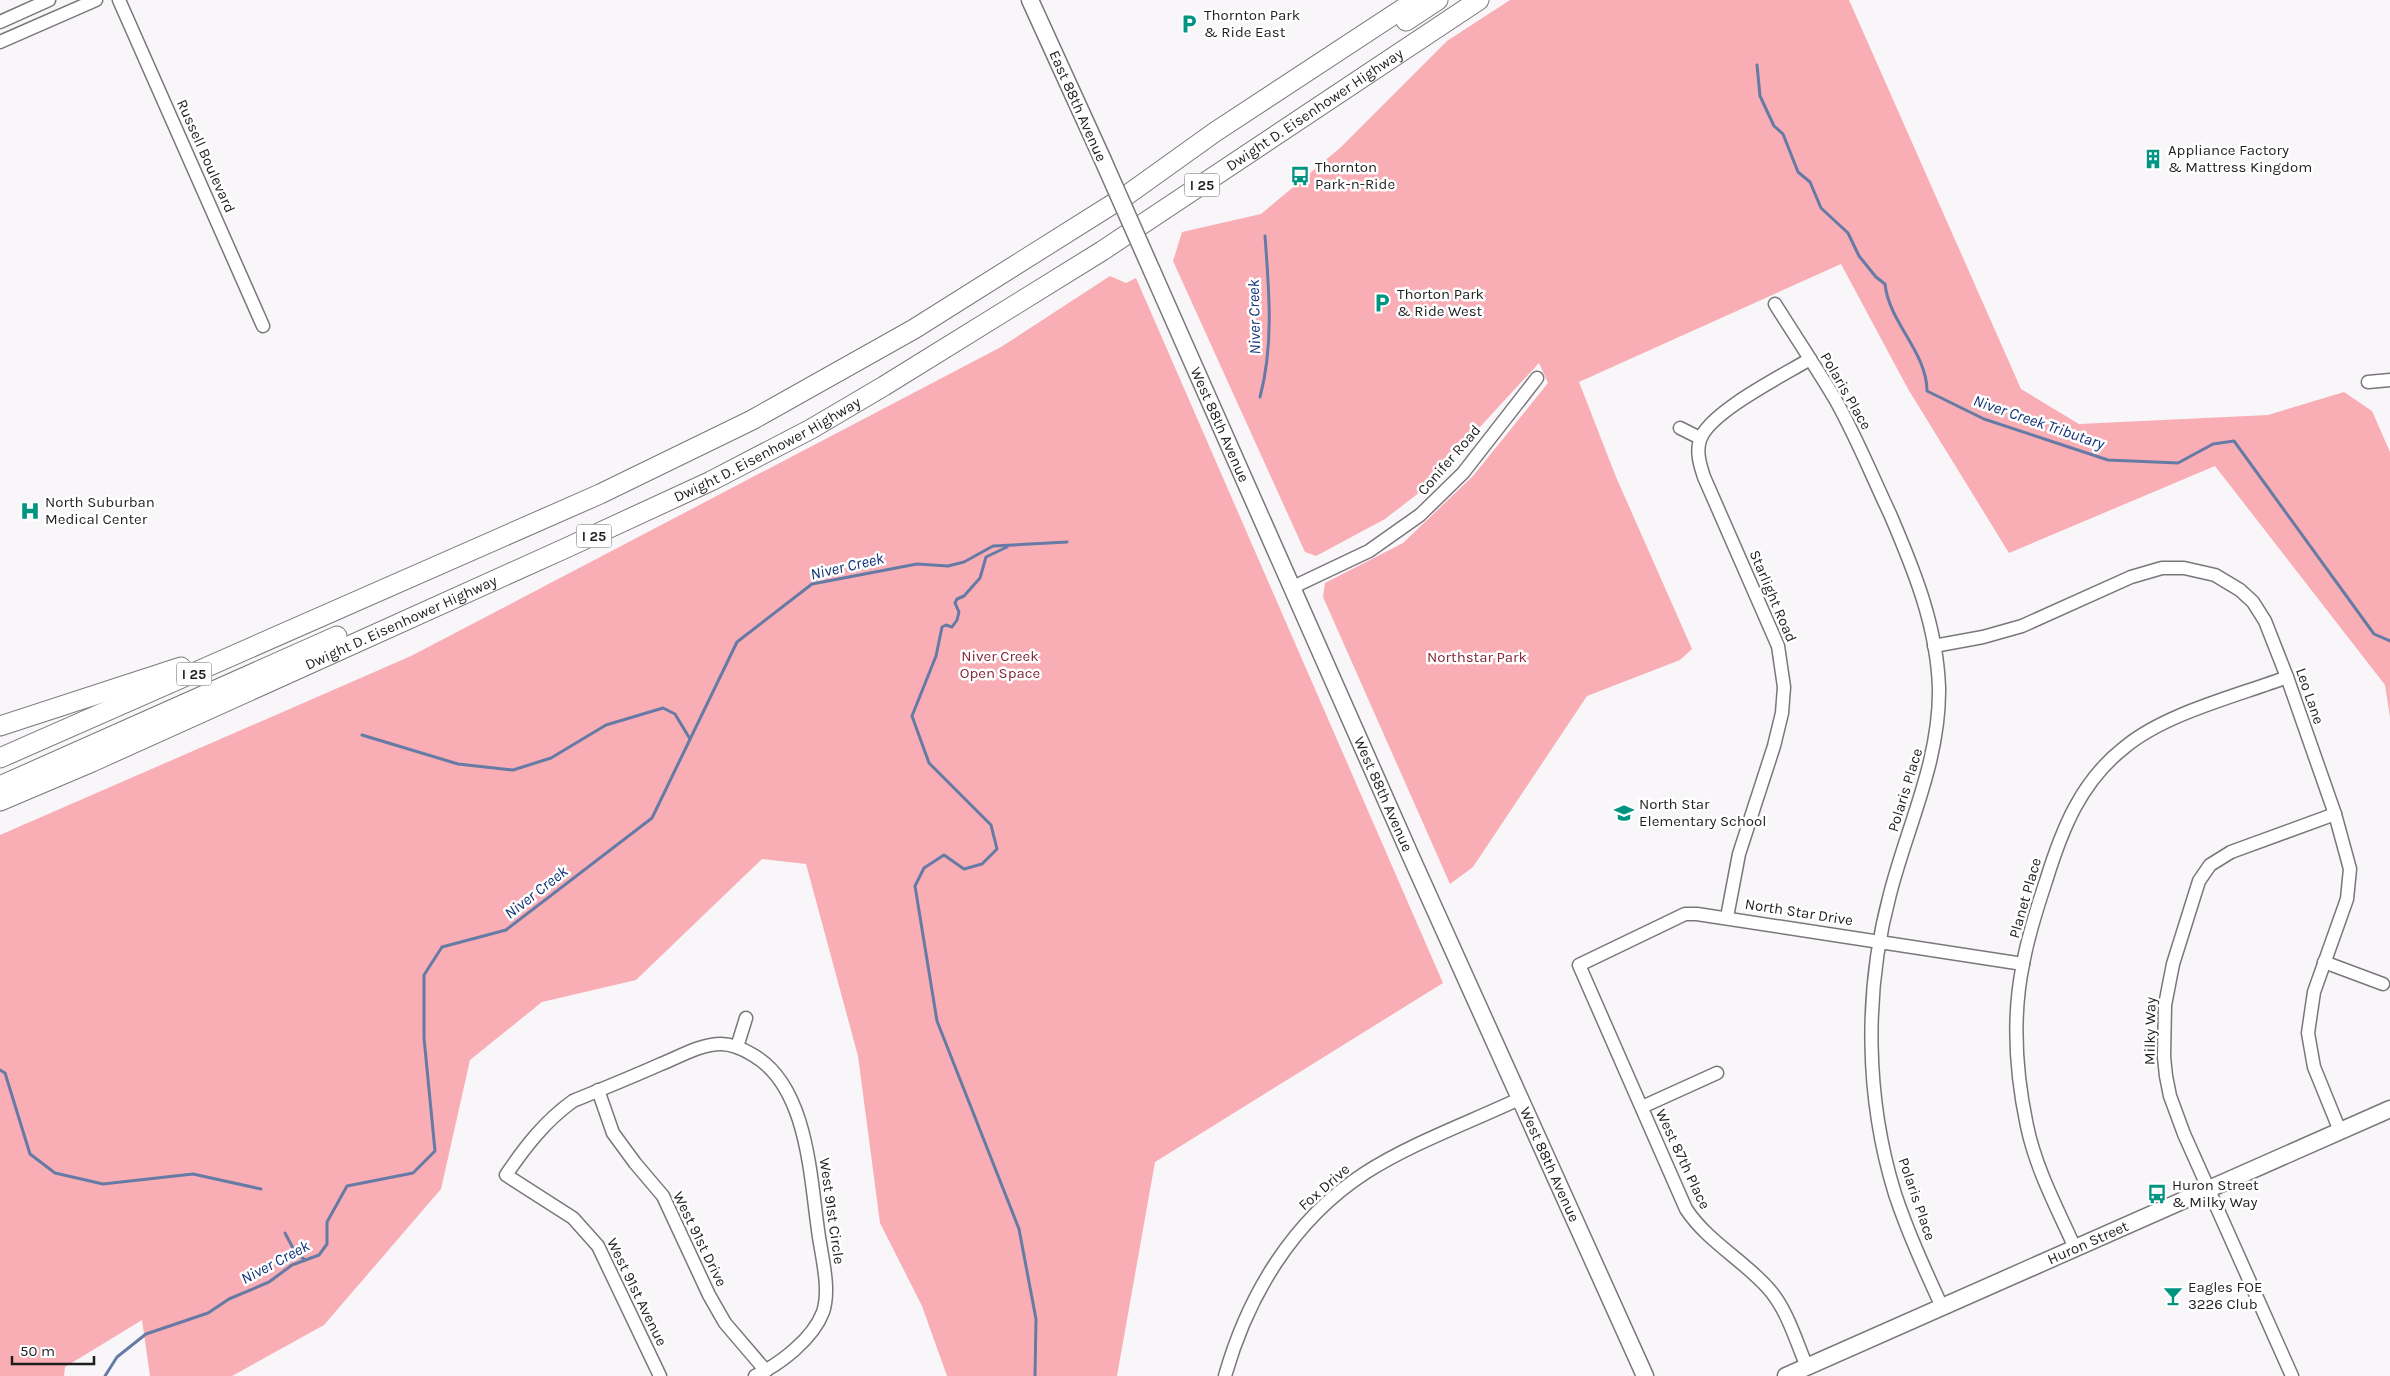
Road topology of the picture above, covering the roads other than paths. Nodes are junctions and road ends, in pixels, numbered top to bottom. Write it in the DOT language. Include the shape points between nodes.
graph roads {
  1 [pos="49,0"];
  2 [pos="96,0"];
  3 [pos="119,0"];
  4 [pos="1030,0"];
  5 [pos="1416,0"];
  6 [pos="1438,0"];
  7 [pos="1479,0"];
  8 [pos="0,22"];
  9 [pos="0,42"];
  10 [pos="1127,204"];
  11 [pos="1775,304"];
  12 [pos="263,326"];
  13 [pos="1810,359"];
  14 [pos="921,364"];
  15 [pos="1537,378"];
  16 [pos="2390,380"];
  17 [pos="2368,382"];
  18 [pos="1680,428"];
  19 [pos="1700,438"];
  20 [pos="1291,588"];
  21 [pos="303,625"];
  22 [pos="1934,646"];
  23 [pos="2287,677"];
  24 [pos="84,720"];
  25 [pos="0,726"];
  26 [pos="0,758"];
  27 [pos="92,762"];
  28 [pos="0,770"];
  29 [pos="0,786"];
  30 [pos="0,800"];
  31 [pos="0,814"];
  32 [pos="2335,814"];
  33 [pos="1727,916"];
  34 [pos="1879,941"];
  35 [pos="2324,962"];
  36 [pos="1579,964"];
  37 [pos="2022,964"];
  38 [pos="2383,984"];
  39 [pos="746,1018"];
  40 [pos="737,1047"];
  41 [pos="1717,1074"];
  42 [pos="598,1090"];
  43 [pos="1519,1099"];
  44 [pos="1642,1107"];
  45 [pos="2390,1109"];
  46 [pos="2340,1131"];
  47 [pos="506,1175"];
  48 [pos="2208,1189"];
  49 [pos="2075,1248"];
  50 [pos="1942,1307"];
  51 [pos="1807,1367"];
  52 [pos="761,1373"];
  53 [pos="660,1376"];
  54 [pos="1225,1376"];
  55 [pos="1645,1376"];
  56 [pos="1786,1376"];
  57 [pos="2292,1376"];
  1 -- 8 [label="street"];
  2 -- 9 [label="street"];
  3 -- 12 [label="street, Russell Boulevard"];
  4 -- 10 [label="main road, East 88th Avenue, bridge" via="1102,158"];
  5 -- 10 [label="highway, I 25" via="1215,132"];
  6 -- 10 [label="highway"];
  7 -- 14 [label="highway, Dwight D. Eisenhower Highway / I 25" via="1102,251"];
  10 -- 20 [label="main road, West 88th Avenue, bridge" via="1152,271"];
  10 -- 21 [label="highway, I 25" via="752,420 600,494"];
  11 -- 13 [label="street, Polaris Place"];
  13 -- 19 [label="street" via="1722,414"];
  13 -- 22 [label="street, Polaris Place" via="1848,423 1907,552 1924,600"];
  14 -- 27 [label="highway, Dwight D. Eisenhower Highway / I 25" via="804,433 684,494"];
  14 -- 29 [label="highway" via="880,377 747,449 602,519"];
  15 -- 20 [label="street, Conifer Road" via="1463,473 1420,515 1369,551"];
  16 -- 17 [label="street"];
  18 -- 19 [label="street"];
  19 -- 33 [label="street, Starlight Road" via="1698,457 1704,477 1778,646 1784,687 1774,746 1738,854"];
  20 -- 43 [label="main road, West 88th Avenue"];
  21 -- 24 [label="highway, I 25"];
  21 -- 25 [label="highway"];
  22 -- 23 [label="street, Leo Lane" via="2022,626 2147,571 2184,568 2222,579 2253,602 2265,622"];
  22 -- 34 [label="street, Polaris Place" via="1939,686 1936,743 1920,804 1890,893"];
  23 -- 32 [label="street, Leo Lane"];
  23 -- 37 [label="street, Planet Place" via="2164,723 2124,747 2097,773 2079,798 2058,842"];
  24 -- 26 [label="highway, I 25"];
  24 -- 28 [label="highway"];
  27 -- 30 [label="highway, Dwight D. Eisenhower Highway / I 25"];
  27 -- 31 [label="highway" via="66,782"];
  32 -- 35 [label="street, Leo Lane" via="2351,874 2347,899"];
  32 -- 48 [label="street, Milky Way" via="2216,859 2204,872 2193,894 2167,988 2164,1057 2170,1096"];
  33 -- 34 [label="street, North Star Drive"];
  33 -- 36 [label="street, North Star Drive" via="1685,914"];
  34 -- 37 [label="street, North Star Drive"];
  34 -- 50 [label="street, Polaris Place" via="1871,1052 1882,1139 1906,1225"];
  35 -- 38 [label="street"];
  35 -- 46 [label="street, Leo Lane" via="2310,1010 2308,1044"];
  36 -- 44 [label="street, West 87th Place"];
  37 -- 49 [label="street, Planet Place" via="2017,1050 2027,1126 2044,1182"];
  39 -- 40 [label="street"];
  40 -- 42 [label="street, West 91st Circle" via="722,1044 705,1046"];
  40 -- 52 [label="street, West 91st Circle" via="768,1065 787,1093 807,1150 826,1298 810,1334"];
  41 -- 44 [label="street"];
  42 -- 47 [label="street, West 91st Circle" via="560,1111 527,1144"];
  42 -- 52 [label="street, West 91st Drive" via="613,1132 634,1163 663,1196 709,1295"];
  43 -- 54 [label="street, Fox Drive" via="1365,1173 1327,1204 1289,1244 1260,1286 1240,1330"];
  43 -- 55 [label="main road, West 88th Avenue"];
  44 -- 51 [label="street, West 87th Place" via="1686,1209 1702,1231 1755,1274 1777,1299"];
  45 -- 46 [label="main road, Huron Street"];
  46 -- 48 [label="main road, Huron Street"];
  47 -- 53 [label="street, West 91st Avenue" via="573,1218 598,1246"];
  48 -- 49 [label="main road, Huron Street"];
  48 -- 57 [label="street, Milky Way"];
  49 -- 50 [label="main road, Huron Street"];
  50 -- 51 [label="main road, Huron Street"];
  51 -- 56 [label="main road, Huron Street"];
}
